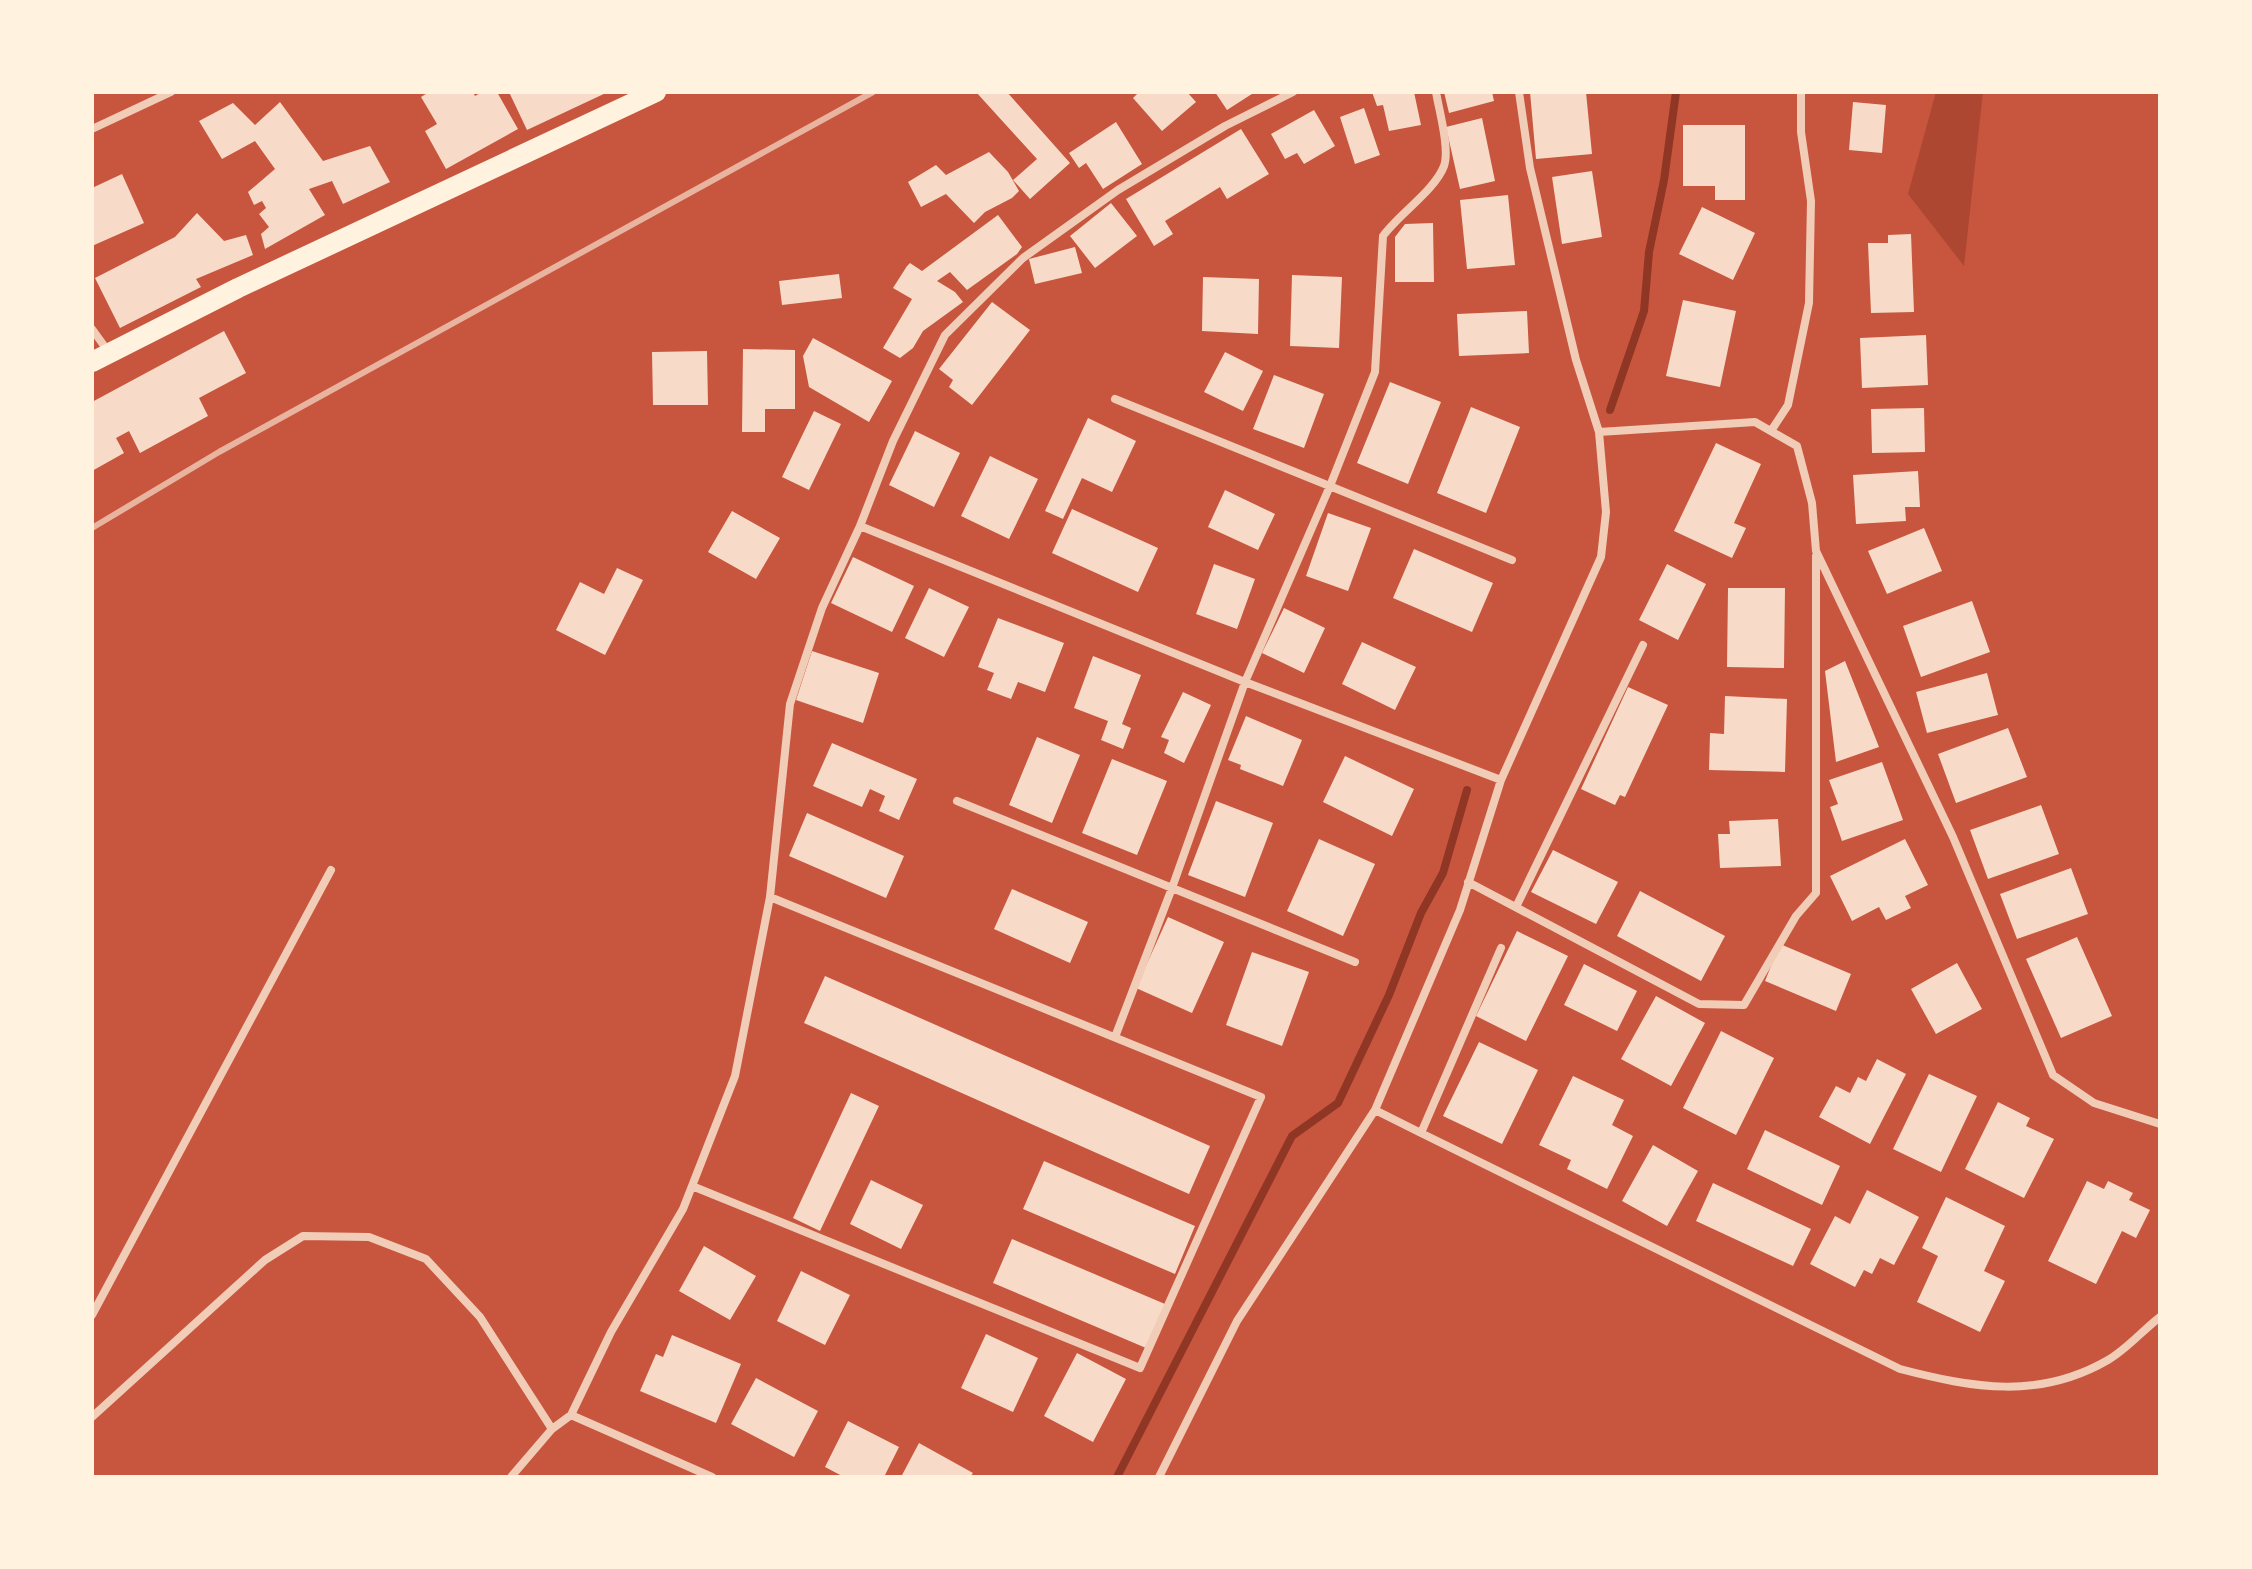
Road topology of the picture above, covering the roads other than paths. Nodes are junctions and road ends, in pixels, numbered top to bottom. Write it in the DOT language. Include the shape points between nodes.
graph roads {
  1 [pos="171,92"];
  2 [pos="656,92"];
  3 [pos="1293,92"];
  4 [pos="1436,92"];
  5 [pos="1519,92"];
  6 [pos="1801,92"];
  7 [pos="92,129"];
  8 [pos="92,329"];
  9 [pos="101,358"];
  10 [pos="1115,399"];
  11 [pos="1771,431"];
  12 [pos="1599,432"];
  13 [pos="1330,486"];
  14 [pos="860,526"];
  15 [pos="1816,551"];
  16 [pos="1512,560"];
  17 [pos="1643,645"];
  18 [pos="1245,682"];
  19 [pos="1501,780"];
  20 [pos="957,801"];
  21 [pos="331,870"];
  22 [pos="1468,882"];
  23 [pos="1172,888"];
  24 [pos="770,897"];
  25 [pos="1516,907"];
  26 [pos="1501,948"];
  27 [pos="1355,962"];
  28 [pos="1115,1037"];
  29 [pos="1375,1110"];
  30 [pos="2160,1124"];
  31 [pos="1421,1133"];
  32 [pos="692,1186"];
  33 [pos="92,1315"];
  34 [pos="2160,1317"];
  35 [pos="571,1415"];
  36 [pos="92,1417"];
  37 [pos="552,1429"];
  38 [pos="511,1477"];
  39 [pos="712,1477"];
  40 [pos="1159,1477"];
  1 -- 7 [label="street"];
  2 -- 9 [label="main road"];
  3 -- 14 [label="street" via="1118,190 1023,258 945,335 893,441"];
  4 -- 13 [label="street" via="1444,166 1383,236 1375,372"];
  5 -- 12 [label="street" via="1534,183 1576,360"];
  6 -- 11 [label="street" via="1811,201 1809,303 1788,405"];
  8 -- 9 [label="street"];
  10 -- 13 [label="street"];
  11 -- 12 [label="street" via="1755,422"];
  11 -- 15 [label="street" via="1797,446 1812,503"];
  12 -- 19 [label="street" via="1606,512 1601,557"];
  13 -- 16 [label="street"];
  13 -- 18 [label="street"];
  14 -- 18 [label="street"];
  14 -- 24 [label="street" via="822,608 790,704"];
  15 -- 25 [label="street" via="1816,893 1796,916 1744,1005 1699,1004"];
  15 -- 30 [label="street" via="1953,837 2053,1075 2094,1103"];
  17 -- 25 [label="street"];
  18 -- 19 [label="street"];
  18 -- 23 [label="street"];
  19 -- 22 [label="street"];
  20 -- 23 [label="street"];
  21 -- 33 [label="street"];
  22 -- 25 [label="street"];
  22 -- 29 [label="street"];
  23 -- 27 [label="street"];
  23 -- 28 [label="street"];
  24 -- 28 [label="street"];
  24 -- 32 [label="street" via="735,1076"];
  26 -- 31 [label="street"];
  28 -- 32 [label="street" via="1261,1097 1140,1368"];
  29 -- 31 [label="street"];
  29 -- 40 [label="street" via="1237,1321"];
  31 -- 34 [label="street" via="1900,1369 1947,1381 2002,1388 2058,1382 2109,1359"];
  32 -- 35 [label="street"];
  35 -- 37 [label="street"];
  35 -- 39 [label="street"];
  36 -- 37 [label="street" via="265,1260 303,1236 369,1237 426,1259 480,1317"];
  37 -- 38 [label="street"];
}
